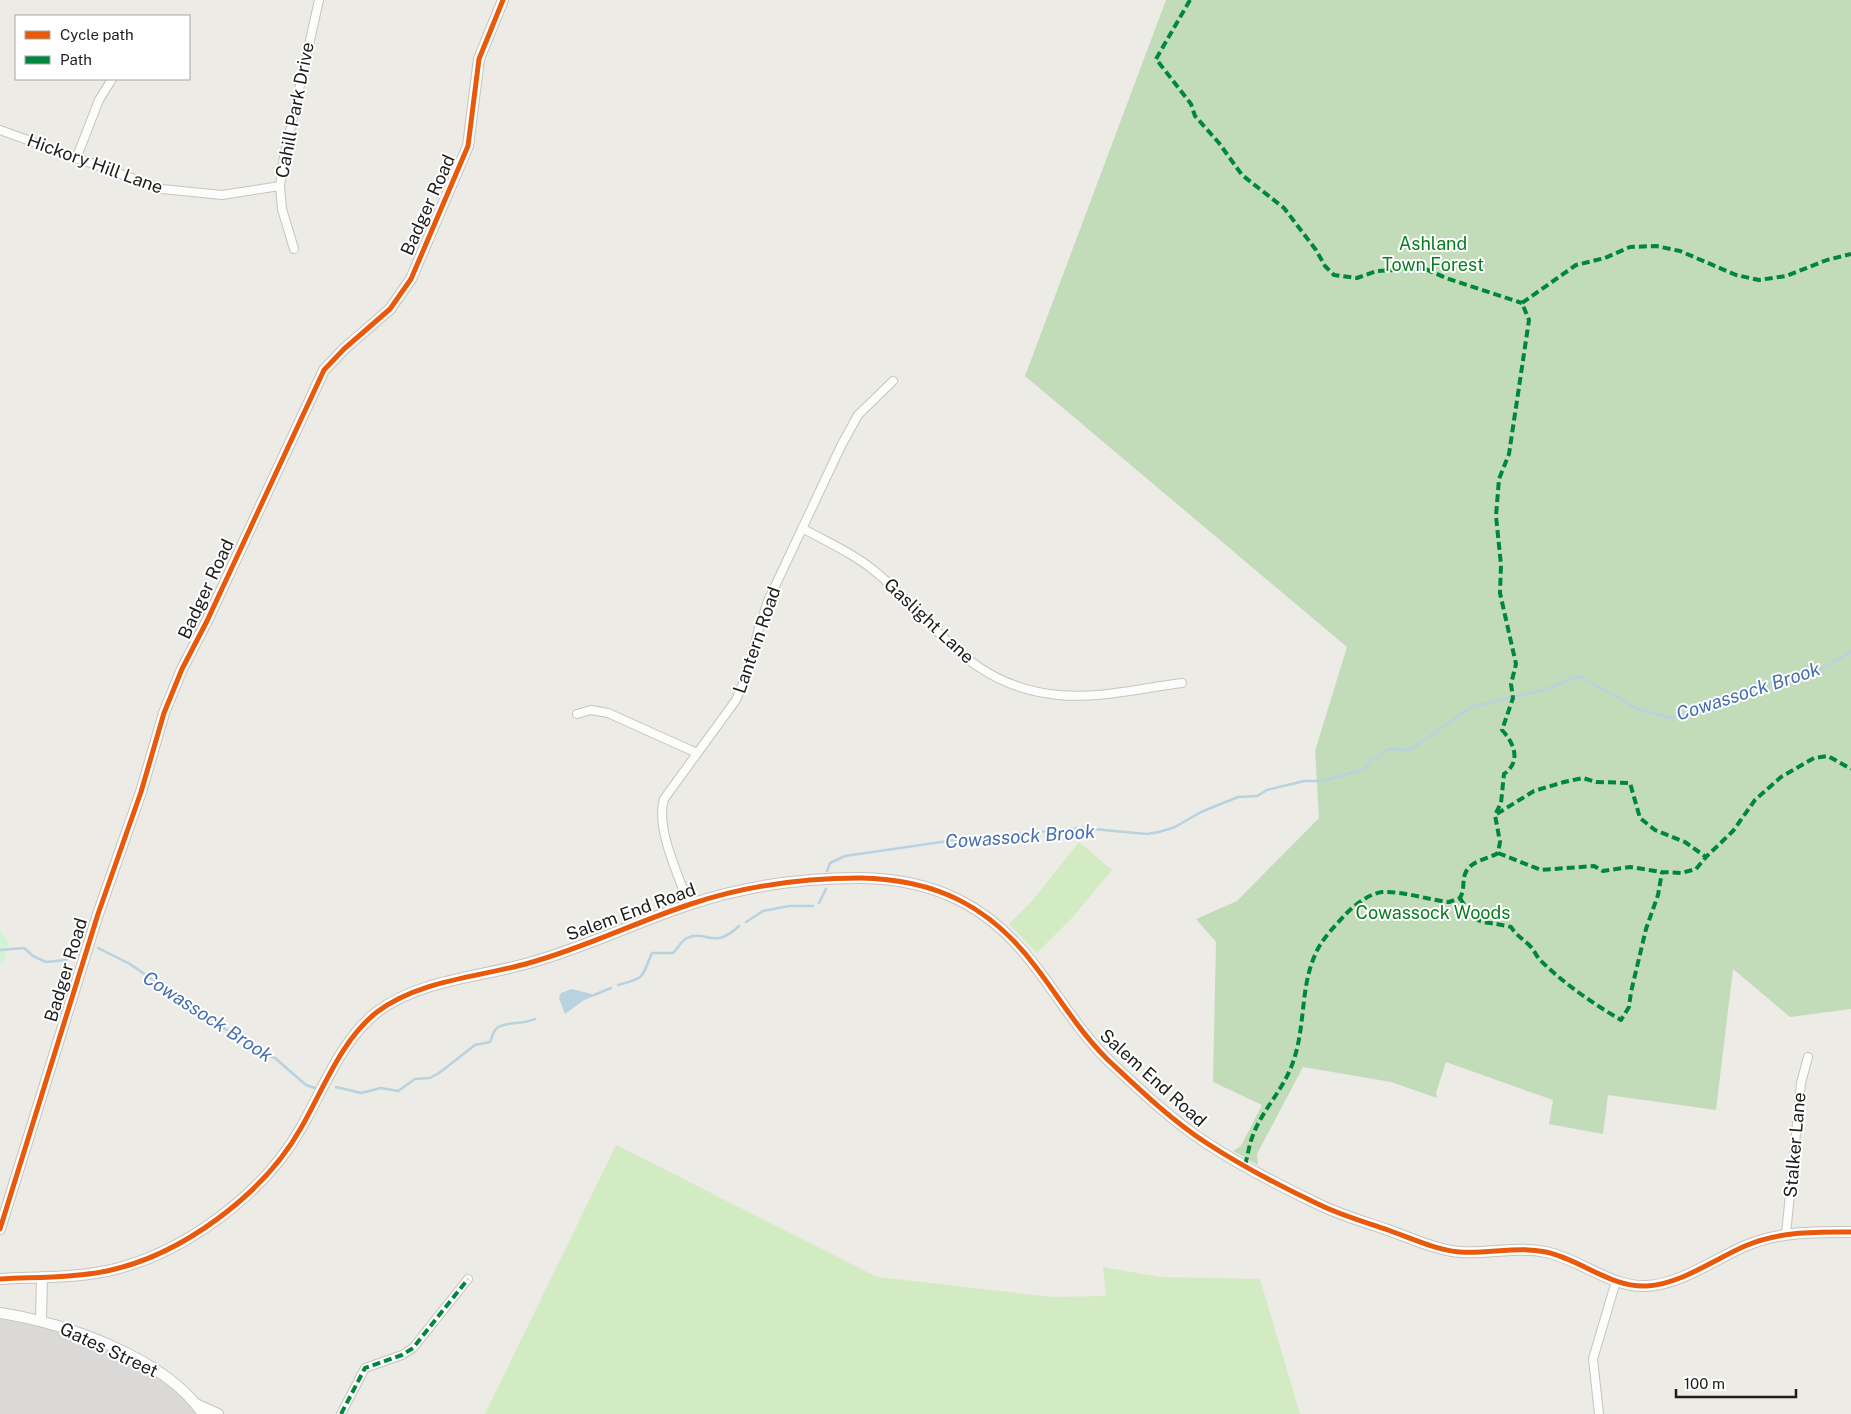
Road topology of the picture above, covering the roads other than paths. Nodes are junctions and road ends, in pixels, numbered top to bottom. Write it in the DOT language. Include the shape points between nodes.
graph roads {
  1 [pos="319,0"];
  2 [pos="502,0"];
  3 [pos="111,80"];
  4 [pos="0,130"];
  5 [pos="76,159"];
  6 [pos="280,186"];
  7 [pos="294,249"];
  8 [pos="893,381"];
  9 [pos="802,528"];
  10 [pos="1182,683"];
  11 [pos="577,714"];
  12 [pos="698,753"];
  13 [pos="689,905"];
  14 [pos="1808,1057"];
  15 [pos="0,1229"];
  16 [pos="1851,1232"];
  17 [pos="1786,1234"];
  18 [pos="42,1277"];
  19 [pos="0,1278"];
  20 [pos="468,1279"];
  21 [pos="1616,1281"];
  22 [pos="0,1313"];
  23 [pos="41,1320"];
  24 [pos="196,1404"];
  25 [pos="203,1414"];
  26 [pos="218,1414"];
  27 [pos="341,1414"];
  28 [pos="1599,1414"];
  1 -- 6 [label="street, Cahill Park Drive"];
  2 -- 15 [label="street, Badger Road" via="479,59 468,146 411,279 390,309 324,370 172,692 139,799 98,914"];
  3 -- 5 [label="street" via="99,100"];
  4 -- 5 [label="street, Hickory Hill Lane"];
  5 -- 6 [label="street, Hickory Hill Lane" via="147,185 183,193 222,195"];
  6 -- 7 [label="street, Cahill Park Drive" via="282,210"];
  8 -- 9 [label="street, Lantern Road" via="869,403 850,429"];
  9 -- 10 [label="street, Gaslight Lane" via="869,566 961,656 986,673 1013,685 1042,693 1072,696"];
  9 -- 12 [label="street, Lantern Road" via="766,608 739,694"];
  11 -- 12 [label="street" via="591,710 608,713"];
  12 -- 13 [label="street, Lantern Road" via="668,791 662,808 663,826"];
  13 -- 18 [label="street, Salem End Road" via="540,960 444,983 384,1007 363,1025 346,1047 280,1160 220,1216 179,1243 141,1261 91,1274"];
  13 -- 21 [label="street, Salem End Road" via="759,887 860,878 911,883 956,898 986,915 1013,939 1068,1015 1101,1053 1168,1114 1219,1150 1319,1204 1409,1238 1460,1252 1541,1251 1576,1261"];
  14 -- 17 [label="street, Stalker Lane" via="1801,1083"];
  16 -- 17 [label="street, Salem End Road"];
  17 -- 21 [label="street, Salem End Road" via="1749,1244 1662,1283 1640,1286"];
  18 -- 19 [label="street, Salem End Road"];
  18 -- 23 [label="street"];
  20 -- 27 [label="street" via="413,1348 365,1368"];
  21 -- 28 [label="street" via="1592,1359"];
  22 -- 23 [label="street, Gates Street"];
  23 -- 24 [label="street, Gates Street" via="82,1334 143,1363 173,1382"];
  24 -- 25 [label="street, Gates Street"];
  24 -- 26 [label="street"];
}
